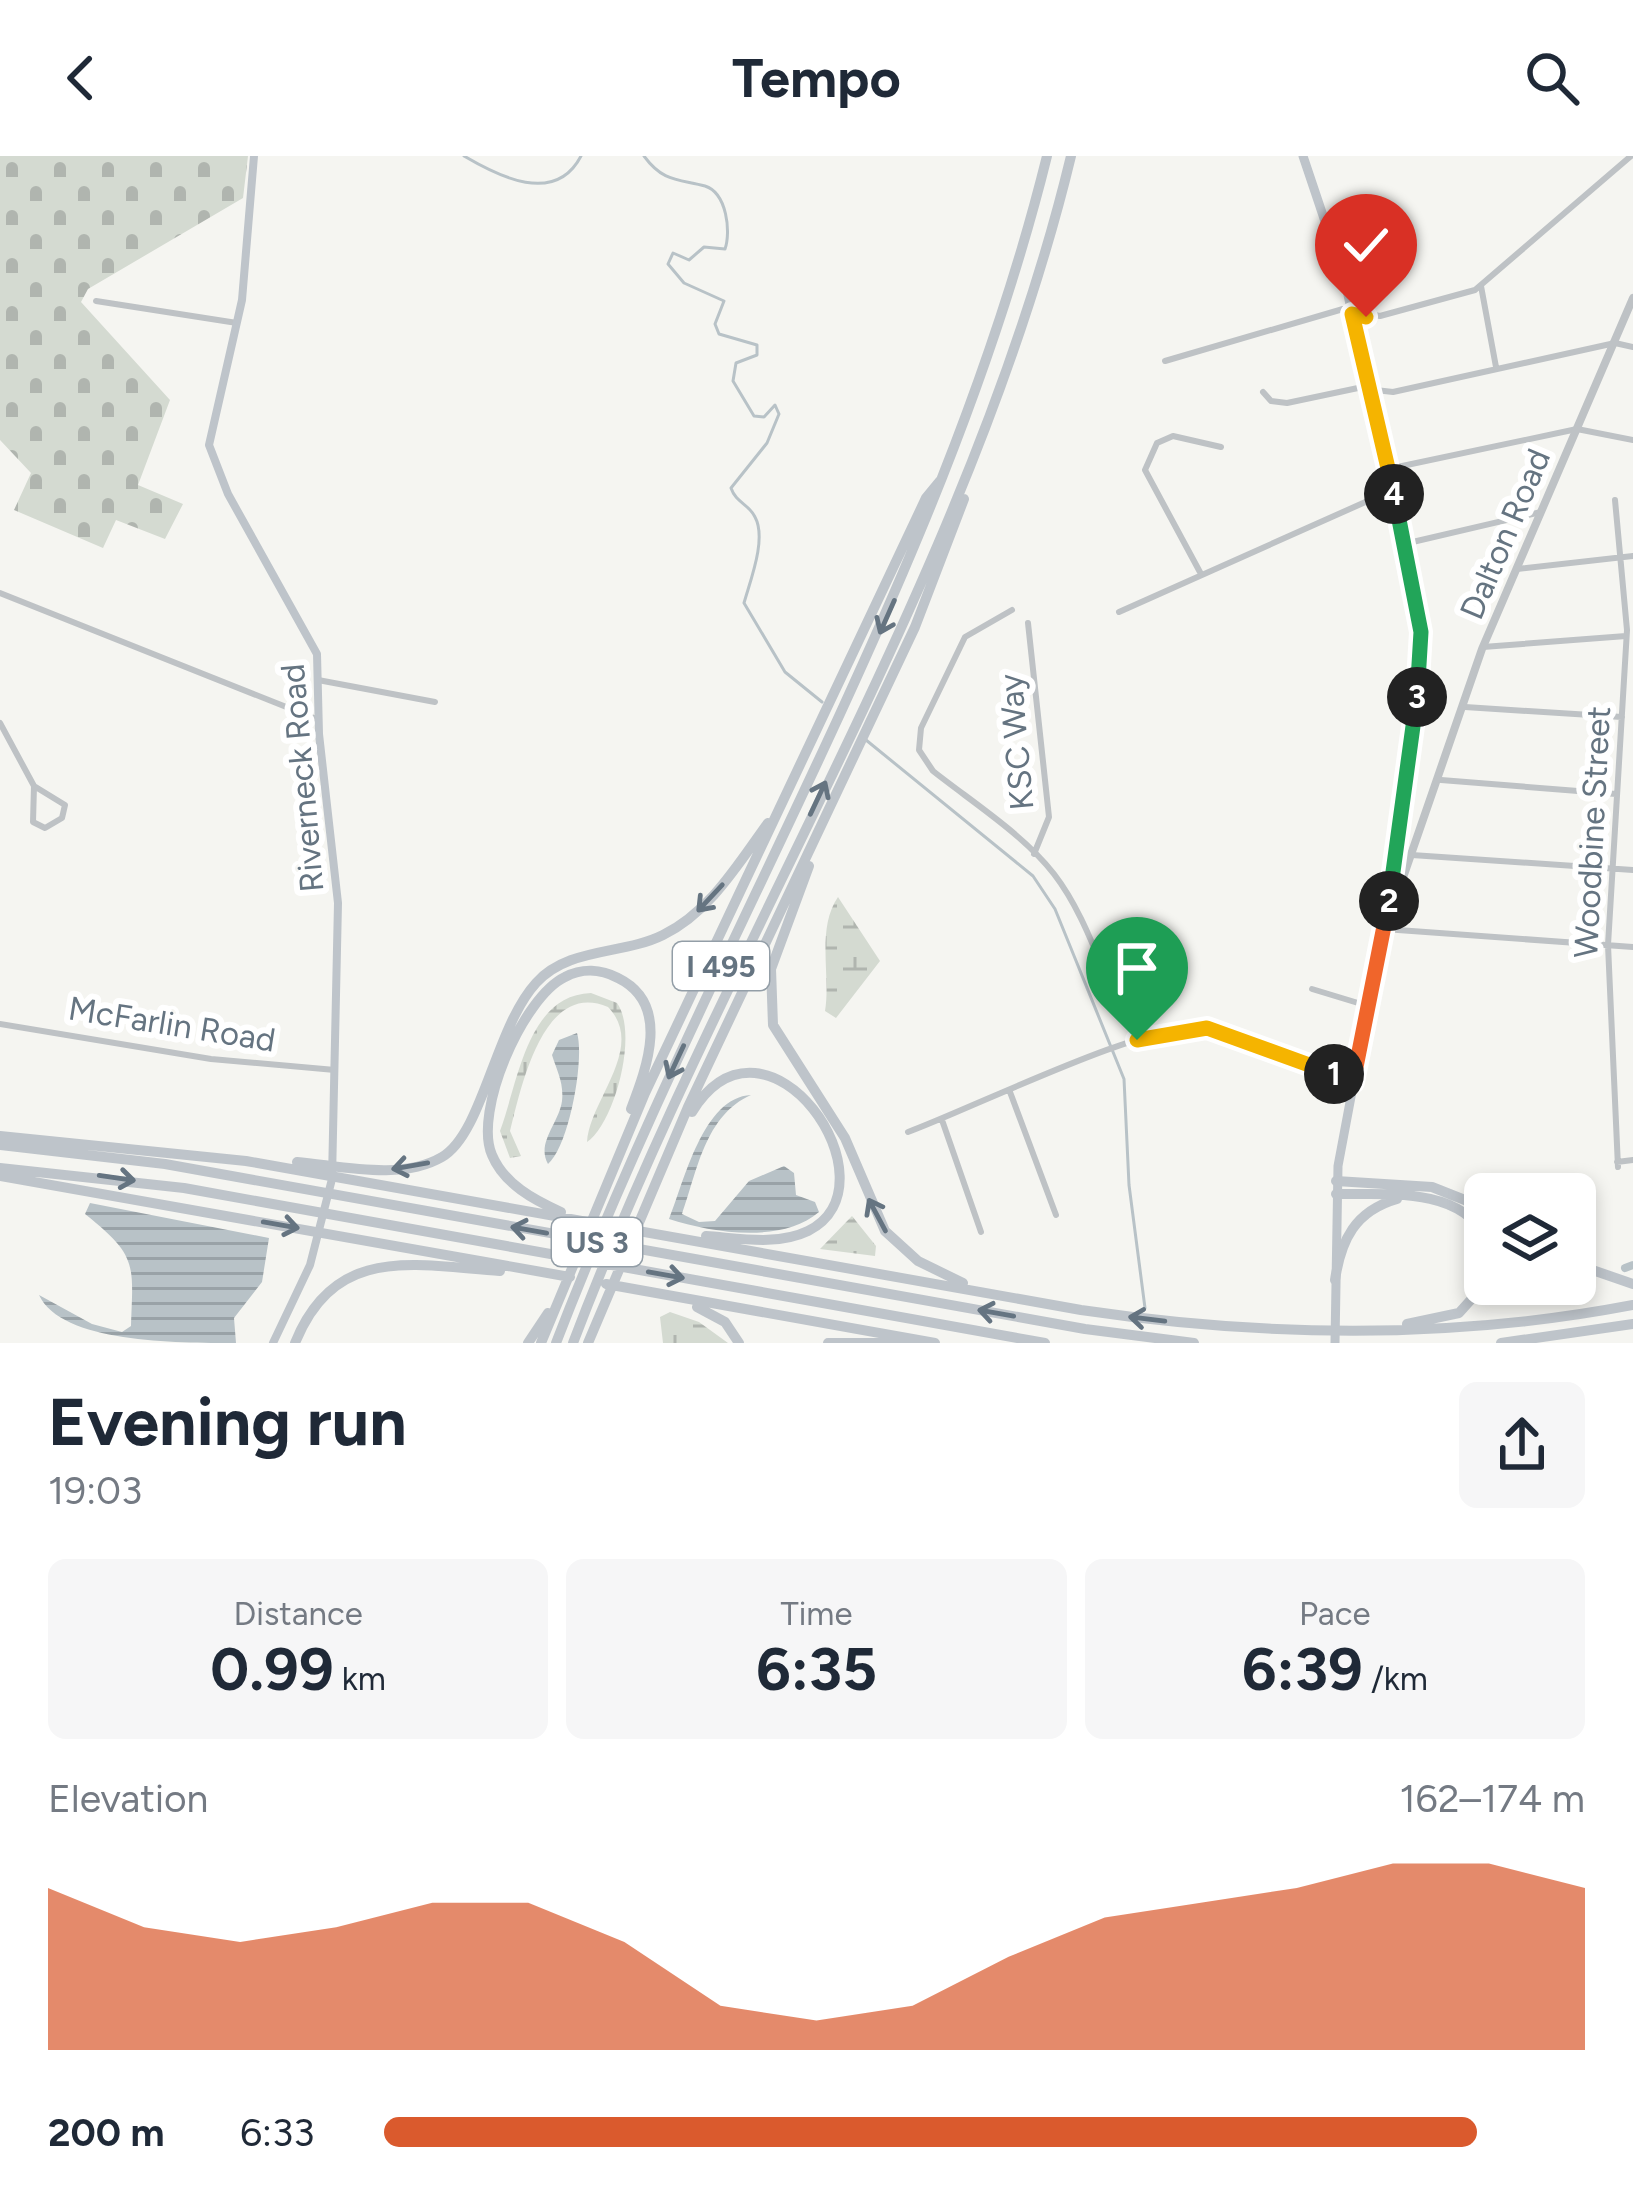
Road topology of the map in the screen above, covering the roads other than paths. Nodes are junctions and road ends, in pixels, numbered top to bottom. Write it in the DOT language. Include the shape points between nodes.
graph roads {
  1 [pos="254,156"];
  2 [pos="1047,156"];
  3 [pos="1071,156"];
  4 [pos="1304,156"];
  5 [pos="1631,156"];
  6 [pos="1481,286"];
  7 [pos="1633,298"];
  8 [pos="96,301"];
  9 [pos="1352,314"];
  10 [pos="237,322"];
  11 [pos="1615,343"];
  12 [pos="1633,347"];
  13 [pos="1165,361"];
  14 [pos="1496,367"];
  15 [pos="1370,390"];
  16 [pos="1263,392"];
  17 [pos="986,427"];
  18 [pos="1577,429"];
  19 [pos="1633,440"];
  20 [pos="1221,447"];
  21 [pos="1388,469"];
  22 [pos="948,470"];
  23 [pos="1393,490"];
  24 [pos="1615,500"];
  25 [pos="1541,512"];
  26 [pos="1404,544"];
  27 [pos="1633,556"];
  28 [pos="1622,557"];
  29 [pos="1517,569"];
  30 [pos="1202,574"];
  31 [pos="0,593"];
  32 [pos="1012,610"];
  33 [pos="1119,612"];
  34 [pos="1028,623"];
  35 [pos="1626,636"];
  36 [pos="1483,647"];
  37 [pos="318,680"];
  38 [pos="435,702"];
  39 [pos="1465,707"];
  40 [pos="1622,717"];
  41 [pos="319,720"];
  42 [pos="1,730"];
  43 [pos="1441,780"];
  44 [pos="34,786"];
  45 [pos="839,788"];
  46 [pos="1616,794"];
  47 [pos="782,807"];
  48 [pos="1034,854"];
  49 [pos="1397,854"];
  50 [pos="1414,854"];
  51 [pos="1611,868"];
  52 [pos="1633,870"];
  53 [pos="1384,929"];
  54 [pos="1608,945"];
  55 [pos="1633,947"];
  56 [pos="1312,989"];
  57 [pos="1368,1006"];
  58 [pos="0,1024"];
  59 [pos="1137,1040"];
  60 [pos="336,1070"];
  61 [pos="1353,1082"];
  62 [pos="1010,1092"];
  63 [pos="942,1120"];
  64 [pos="908,1132"];
  65 [pos="0,1140"];
  66 [pos="197,1154"];
  67 [pos="1633,1160"];
  68 [pos="659,1170"];
  69 [pos="0,1172"];
  70 [pos="1336,1188"];
  71 [pos="1409,1196"];
  72 [pos="1464,1200"];
  73 [pos="597,1202"];
  74 [pos="1464,1214"];
  75 [pos="1056,1216"];
  76 [pos="581,1220"];
  77 [pos="642,1231"];
  78 [pos="981,1232"];
  79 [pos="1596,1271"];
  80 [pos="558,1275"];
  81 [pos="1335,1280"];
  82 [pos="1633,1284"];
  83 [pos="559,1295"];
  84 [pos="1007,1296"];
  85 [pos="672,1297"];
  86 [pos="1469,1305"];
  87 [pos="1633,1305"];
  88 [pos="1633,1324"];
  89 [pos="1365,1331"];
  90 [pos="273,1343"];
  91 [pos="296,1343"];
  92 [pos="528,1343"];
  93 [pos="541,1343"];
  94 [pos="556,1343"];
  95 [pos="573,1343"];
  96 [pos="592,1343"];
  97 [pos="740,1343"];
  98 [pos="828,1343"];
  99 [pos="898,1343"];
  100 [pos="935,1343"];
  101 [pos="1045,1343"];
  102 [pos="1195,1343"];
  103 [pos="1334,1343"];
  104 [pos="1501,1343"];
  1 -- 10 [label="main road, Riverneck Road"];
  2 -- 22 [label="highway, I 495"];
  3 -- 17 [label="highway, I 495"];
  4 -- 9 [label="main road"];
  5 -- 6 [label="street"];
  6 -- 9 [label="street" via="1380,316"];
  6 -- 14 [label="street"];
  7 -- 11 [label="street, Dalton Road"];
  8 -- 10 [label="street"];
  9 -- 13 [label="street" via="1343,309"];
  9 -- 15 [label="main road"];
  10 -- 37 [label="main road, Riverneck Road" via="209,446 316,654"];
  11 -- 12 [label="street"];
  11 -- 14 [label="street"];
  11 -- 18 [label="street, Dalton Road"];
  14 -- 15 [label="street" via="1394,392"];
  15 -- 16 [label="street" via="1287,404"];
  15 -- 21 [label="main road"];
  17 -- 45 [label="highway" via="934,580"];
  95 -- 17 [label="highway, I 495, one-way"];
  18 -- 19 [label="street"];
  18 -- 21 [label="street"];
  18 -- 25 [label="street, Dalton Road"];
  20 -- 30 [label="street" via="1173,436 1147,460 1148,480"];
  21 -- 23 [label="main road"];
  22 -- 47 [label="highway" via="926,498"];
  22 -- 94 [label="highway, I 495, one-way"];
  23 -- 26 [label="main road"];
  23 -- 30 [label="street"];
  24 -- 28 [label="street, Woodbine Street"];
  25 -- 26 [label="street"];
  25 -- 29 [label="street, Dalton Road"];
  26 -- 49 [label="main road" via="1422,650"];
  27 -- 28 [label="street"];
  28 -- 29 [label="street"];
  28 -- 35 [label="street, Woodbine Street"];
  29 -- 36 [label="street, Dalton Road"];
  30 -- 33 [label="street"];
  31 -- 41 [label="street"];
  32 -- 48 [label="street" via="965,638 918,746 933,771"];
  34 -- 48 [label="street, KSC Way" via="1049,817"];
  35 -- 36 [label="street"];
  35 -- 40 [label="street, Woodbine Street"];
  36 -- 39 [label="street, Dalton Road"];
  37 -- 38 [label="street"];
  37 -- 41 [label="main road, Riverneck Road"];
  39 -- 40 [label="street"];
  39 -- 43 [label="street, Dalton Road"];
  40 -- 46 [label="street, Woodbine Street"];
  41 -- 60 [label="main road, Riverneck Road" via="337,880"];
  42 -- 44 [label="street"];
  43 -- 46 [label="street"];
  43 -- 50 [label="street, Dalton Road"];
  44 -- 44 [label="street" via="33,822 45,828 65,806"];
  45 -- 68 [label="highway"];
  84 -- 45 [label="highway, one-way" via="937,1272 891,1238 844,1138 773,1025 772,962"];
  46 -- 51 [label="street, Woodbine Street"];
  47 -- 66 [label="highway, one-way" via="685,922 652,940 566,962 539,979 500,1038 467,1130 443,1156 384,1169"];
  47 -- 73 [label="highway"];
  48 -- 59 [label="street" via="1063,888"];
  49 -- 50 [label="street"];
  49 -- 53 [label="main road"];
  50 -- 51 [label="street"];
  50 -- 53 [label="street, Dalton Road"];
  51 -- 52 [label="street"];
  51 -- 54 [label="street, Woodbine Street"];
  53 -- 54 [label="street"];
  53 -- 57 [label="main road"];
  54 -- 55 [label="street"];
  54 -- 67 [label="street, Woodbine Street" via="1618,1165"];
  56 -- 57 [label="street"];
  57 -- 61 [label="main road"];
  58 -- 60 [label="street, McFarlin Road" via="211,1059"];
  59 -- 61 [label="street" via="1207,1028"];
  59 -- 62 [label="street"];
  60 -- 90 [label="main road, Riverneck Road" via="335,1147 314,1253"];
  61 -- 70 [label="main road"];
  62 -- 63 [label="street"];
  62 -- 75 [label="street"];
  63 -- 64 [label="street"];
  63 -- 78 [label="street"];
  65 -- 66 [label="highway"];
  102 -- 65 [label="highway, US 3, one-way"];
  66 -- 76 [label="highway"];
  68 -- 77 [label="highway" via="707,1091 753,1072 786,1082 808,1104 834,1147 842,1180 826,1218 789,1237"];
  68 -- 96 [label="highway"];
  69 -- 80 [label="highway, one-way"];
  69 -- 101 [label="highway, US 3, one-way" via="184,1188"];
  70 -- 71 [label="highway"];
  70 -- 72 [label="highway" via="1432,1187"];
  70 -- 81 [label="main road"];
  71 -- 74 [label="highway"];
  71 -- 81 [label="highway" via="1356,1222"];
  73 -- 76 [label="highway" via="652,1031 633,988 594,970 566,976 536,1004 507,1057 486,1129 492,1156 513,1183"];
  73 -- 83 [label="highway"];
  76 -- 77 [label="highway"];
  77 -- 84 [label="highway"];
  79 -- 82 [label="highway"];
  80 -- 85 [label="highway"];
  80 -- 91 [label="highway" via="371,1268 328,1291"];
  81 -- 103 [label="main road"];
  83 -- 92 [label="highway"];
  83 -- 93 [label="highway"];
  89 -- 84 [label="highway, one-way" via="1155,1320"];
  85 -- 97 [label="highway" via="712,1312"];
  85 -- 100 [label="highway"];
  86 -- 89 [label="highway" via="1451,1316"];
  87 -- 89 [label="highway" via="1515,1323"];
  88 -- 104 [label="highway"];
  98 -- 99 [label="highway"];
}
